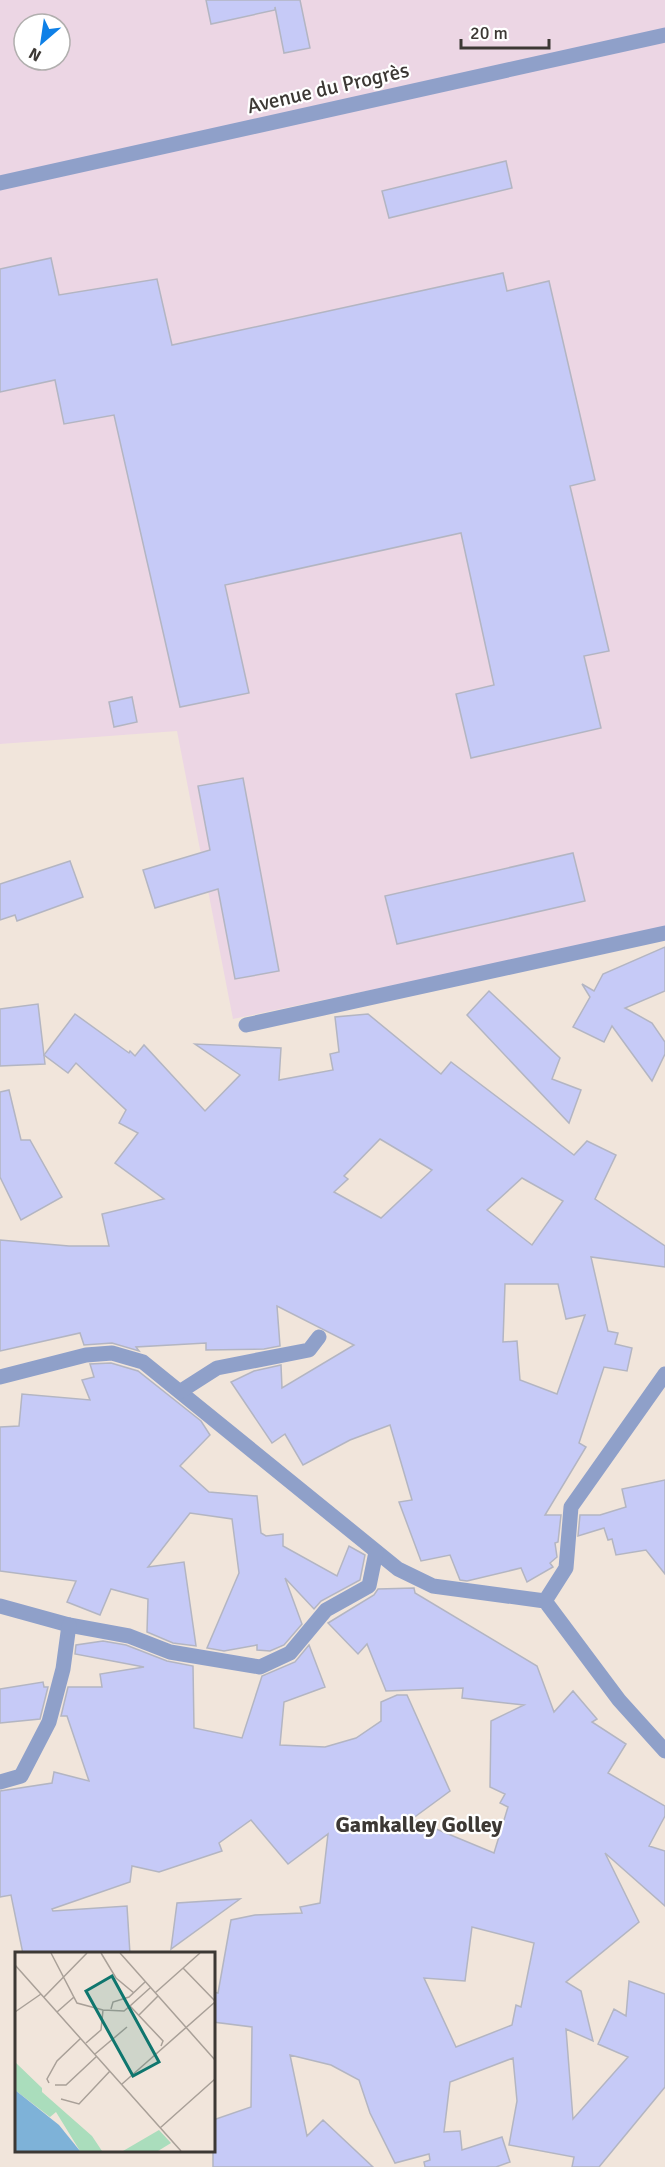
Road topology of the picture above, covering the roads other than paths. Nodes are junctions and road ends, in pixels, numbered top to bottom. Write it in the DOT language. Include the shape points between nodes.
graph roads {
  1 [pos="665,34"];
  2 [pos="0,183"];
  3 [pos="665,933"];
  4 [pos="246,1025"];
  5 [pos="319,1336"];
  6 [pos="665,1374"];
  7 [pos="0,1377"];
  8 [pos="181,1390"];
  9 [pos="376,1552"];
  10 [pos="545,1601"];
  11 [pos="0,1606"];
  12 [pos="69,1625"];
  13 [pos="665,1750"];
  14 [pos="0,1782"];
  1 -- 2 [label="street, Avenue du Progrès"];
  3 -- 4 [label="street"];
  5 -- 8 [label="street" via="309,1350 217,1368"];
  6 -- 10 [label="street" via="571,1507 566,1568"];
  7 -- 8 [label="street" via="86,1355 112,1353 144,1362"];
  8 -- 9 [label="street"];
  9 -- 10 [label="street" via="398,1569 433,1586"];
  9 -- 12 [label="street" via="369,1586 326,1610 290,1653 260,1667 170,1652 129,1636"];
  10 -- 13 [label="street" via="619,1700"];
  11 -- 12 [label="street"];
  12 -- 14 [label="street" via="63,1669 49,1722 21,1776"];
}
